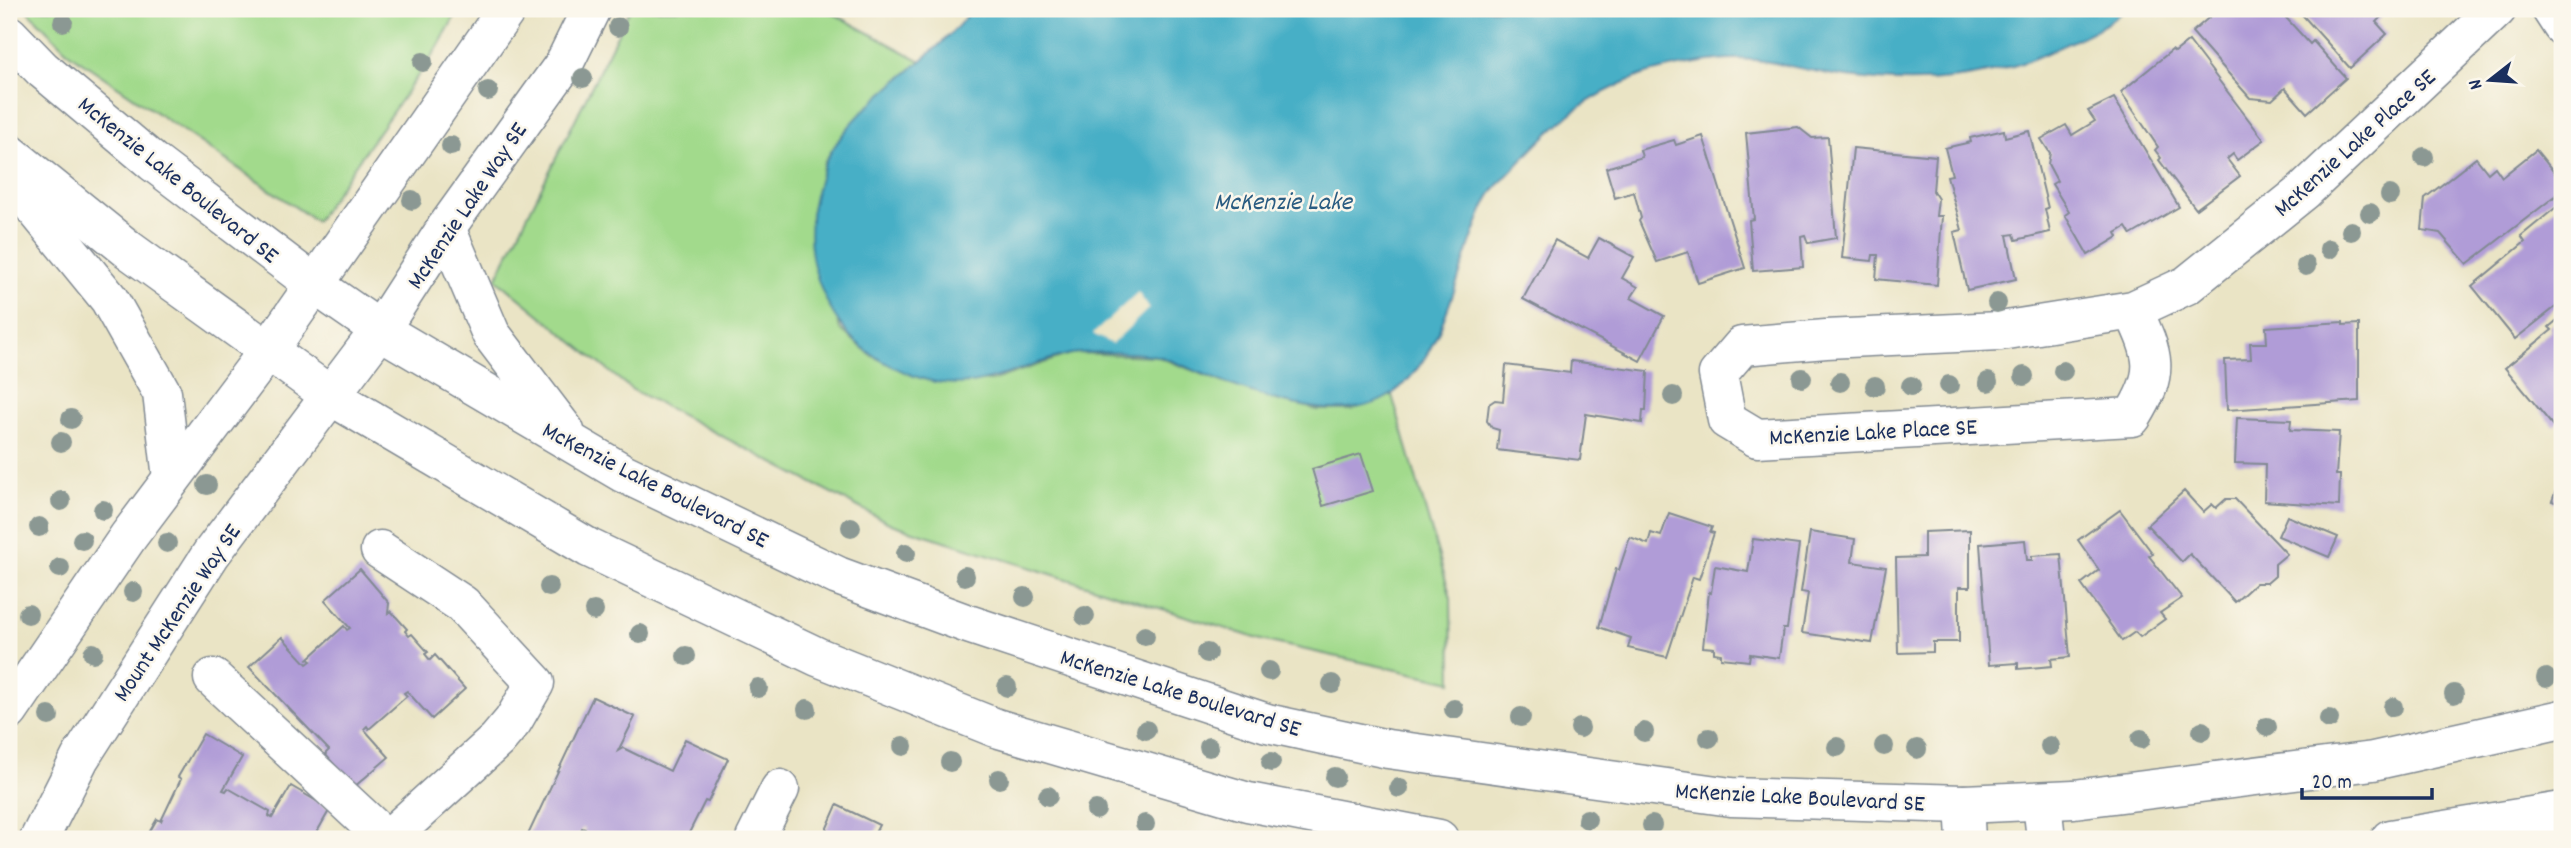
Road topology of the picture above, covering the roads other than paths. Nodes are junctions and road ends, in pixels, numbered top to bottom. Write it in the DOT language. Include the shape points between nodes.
graph roads {
  1 [pos="507,9"];
  2 [pos="591,9"];
  3 [pos="2497,9"];
  4 [pos="2552,9"];
  5 [pos="2562,26"];
  6 [pos="9,35"];
  7 [pos="9,154"];
  8 [pos="446,228"];
  9 [pos="315,285"];
  10 [pos="2133,310"];
  11 [pos="380,331"];
  12 [pos="268,351"];
  13 [pos="331,396"];
  14 [pos="575,444"];
  15 [pos="172,478"];
  16 [pos="380,550"];
  17 [pos="213,678"];
  18 [pos="9,711"];
  19 [pos="2562,719"];
  20 [pos="780,789"];
  21 [pos="2562,811"];
  22 [pos="2044,821"];
  23 [pos="1965,822"];
  24 [pos="2562,828"];
  25 [pos="39,839"];
  26 [pos="387,839"];
  27 [pos="755,839"];
  28 [pos="1439,839"];
  29 [pos="2390,839"];
  30 [pos="2557,839"];
  1 -- 9 [label="main road"];
  2 -- 8 [label="main road, McKenzie Lake Way SE" via="564,64"];
  3 -- 10 [label="main road, McKenzie Lake Place SE" via="2304,191 2187,285"];
  4 -- 5 [label="main road"];
  6 -- 9 [label="main road, McKenzie Lake Boulevard SE" via="42,69 153,162"];
  7 -- 12 [label="main road" via="129,250"];
  7 -- 15 [label="main road" via="24,195 109,299 162,393"];
  8 -- 11 [label="main road, McKenzie Lake Way SE"];
  8 -- 14 [label="main road" via="491,334"];
  9 -- 11 [label="main road, McKenzie Lake Boulevard SE"];
  9 -- 12 [label="main road"];
  10 -- 10 [label="main road, McKenzie Lake Place SE" via="2000,331 1742,346 1718,374 1727,421 1757,438 2132,416 2147,392 2153,353"];
  11 -- 13 [label="main road, McKenzie Lake Way SE"];
  11 -- 14 [label="main road, McKenzie Lake Boulevard SE"];
  12 -- 13 [label="main road"];
  12 -- 15 [label="main road"];
  13 -- 25 [label="main road, Mount McKenzie Way SE" via="211,554 80,758"];
  13 -- 28 [label="main road" via="589,548 818,657 958,713 1248,802"];
  14 -- 23 [label="main road, McKenzie Lake Boulevard SE" via="623,473 838,576 1267,723 1467,761 1731,797"];
  15 -- 18 [label="main road"];
  16 -- 26 [label="main road" via="462,604 535,683 497,740"];
  17 -- 26 [label="main road"];
  19 -- 22 [label="main road, McKenzie Lake Boulevard SE" via="2373,761"];
  20 -- 27 [label="main road"];
  21 -- 29 [label="main road"];
  22 -- 23 [label="main road, McKenzie Lake Boulevard SE"];
  24 -- 30 [label="main road"];
}
